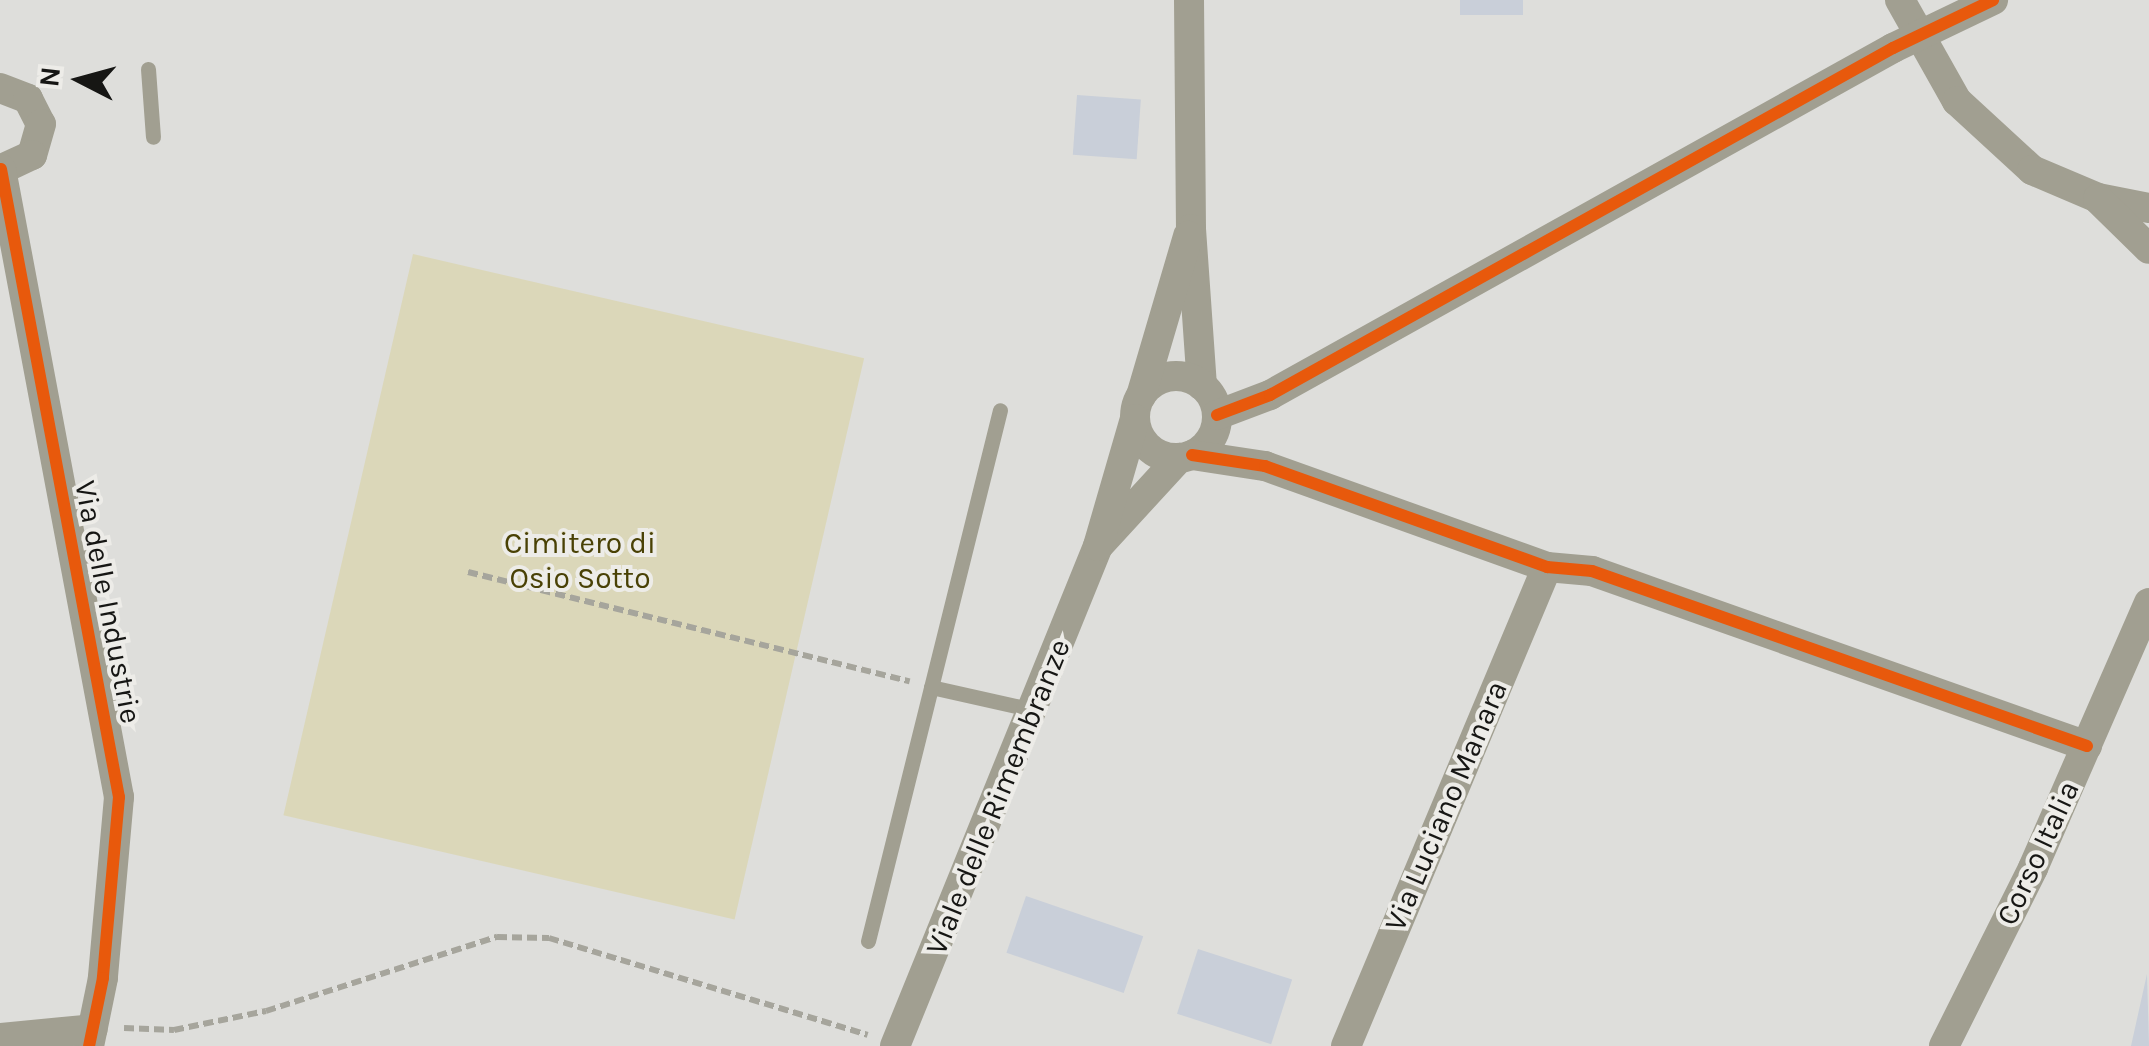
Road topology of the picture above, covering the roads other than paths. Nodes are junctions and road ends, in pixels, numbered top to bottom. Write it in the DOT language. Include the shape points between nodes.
graph roads {
  1 [pos="1189,0"];
  2 [pos="1900,0"];
  3 [pos="1993,0"];
  4 [pos="1919,34"];
  5 [pos="148,69"];
  6 [pos="0,88"];
  7 [pos="153,137"];
  8 [pos="1,170"];
  9 [pos="2098,198"];
  10 [pos="2149,208"];
  11 [pos="1191,229"];
  12 [pos="2149,249"];
  13 [pos="1202,386"];
  14 [pos="1138,408"];
  15 [pos="1000,410"];
  16 [pos="1216,420"];
  17 [pos="1186,457"];
  18 [pos="1265,466"];
  19 [pos="1098,546"];
  20 [pos="1547,567"];
  21 [pos="2149,602"];
  22 [pos="931,687"];
  23 [pos="1034,710"];
  24 [pos="2087,746"];
  25 [pos="868,941"];
  26 [pos="0,1038"];
  27 [pos="100,1040"];
  28 [pos="895,1045"];
  29 [pos="1346,1046"];
  30 [pos="1944,1046"];
  1 -- 11 [label="street"];
  2 -- 4 [label="street"];
  3 -- 4 [label="street"];
  4 -- 9 [label="street" via="1958,101 2032,170"];
  4 -- 16 [label="street"];
  5 -- 7 [label="lane"];
  6 -- 8 [label="street, Via delle Industrie" via="28,99 41,124 34,153"];
  8 -- 27 [label="street, Via delle Industrie" via="119,796"];
  9 -- 10 [label="street"];
  9 -- 12 [label="street"];
  11 -- 13 [label="street"];
  11 -- 14 [label="street, Viale delle Rimembranze"];
  13 -- 14 [label="street" via="1169,377"];
  13 -- 16 [label="street"];
  14 -- 17 [label="street" via="1148,448"];
  14 -- 19 [label="street, Viale delle Rimembranze"];
  15 -- 22 [label="lane"];
  16 -- 17 [label="street"];
  16 -- 18 [label="street"];
  17 -- 18 [label="street"];
  17 -- 19 [label="street, Viale delle Rimembranze"];
  18 -- 20 [label="street"];
  19 -- 23 [label="street, Viale delle Rimembranze"];
  20 -- 24 [label="street" via="1592,571"];
  20 -- 29 [label="street, Via Luciano Manara"];
  21 -- 24 [label="street, Corso Italia"];
  22 -- 23 [label="lane"];
  22 -- 25 [label="lane"];
  23 -- 28 [label="street, Viale delle Rimembranze"];
  24 -- 30 [label="street, Corso Italia"];
  26 -- 27 [label="street"];
}
